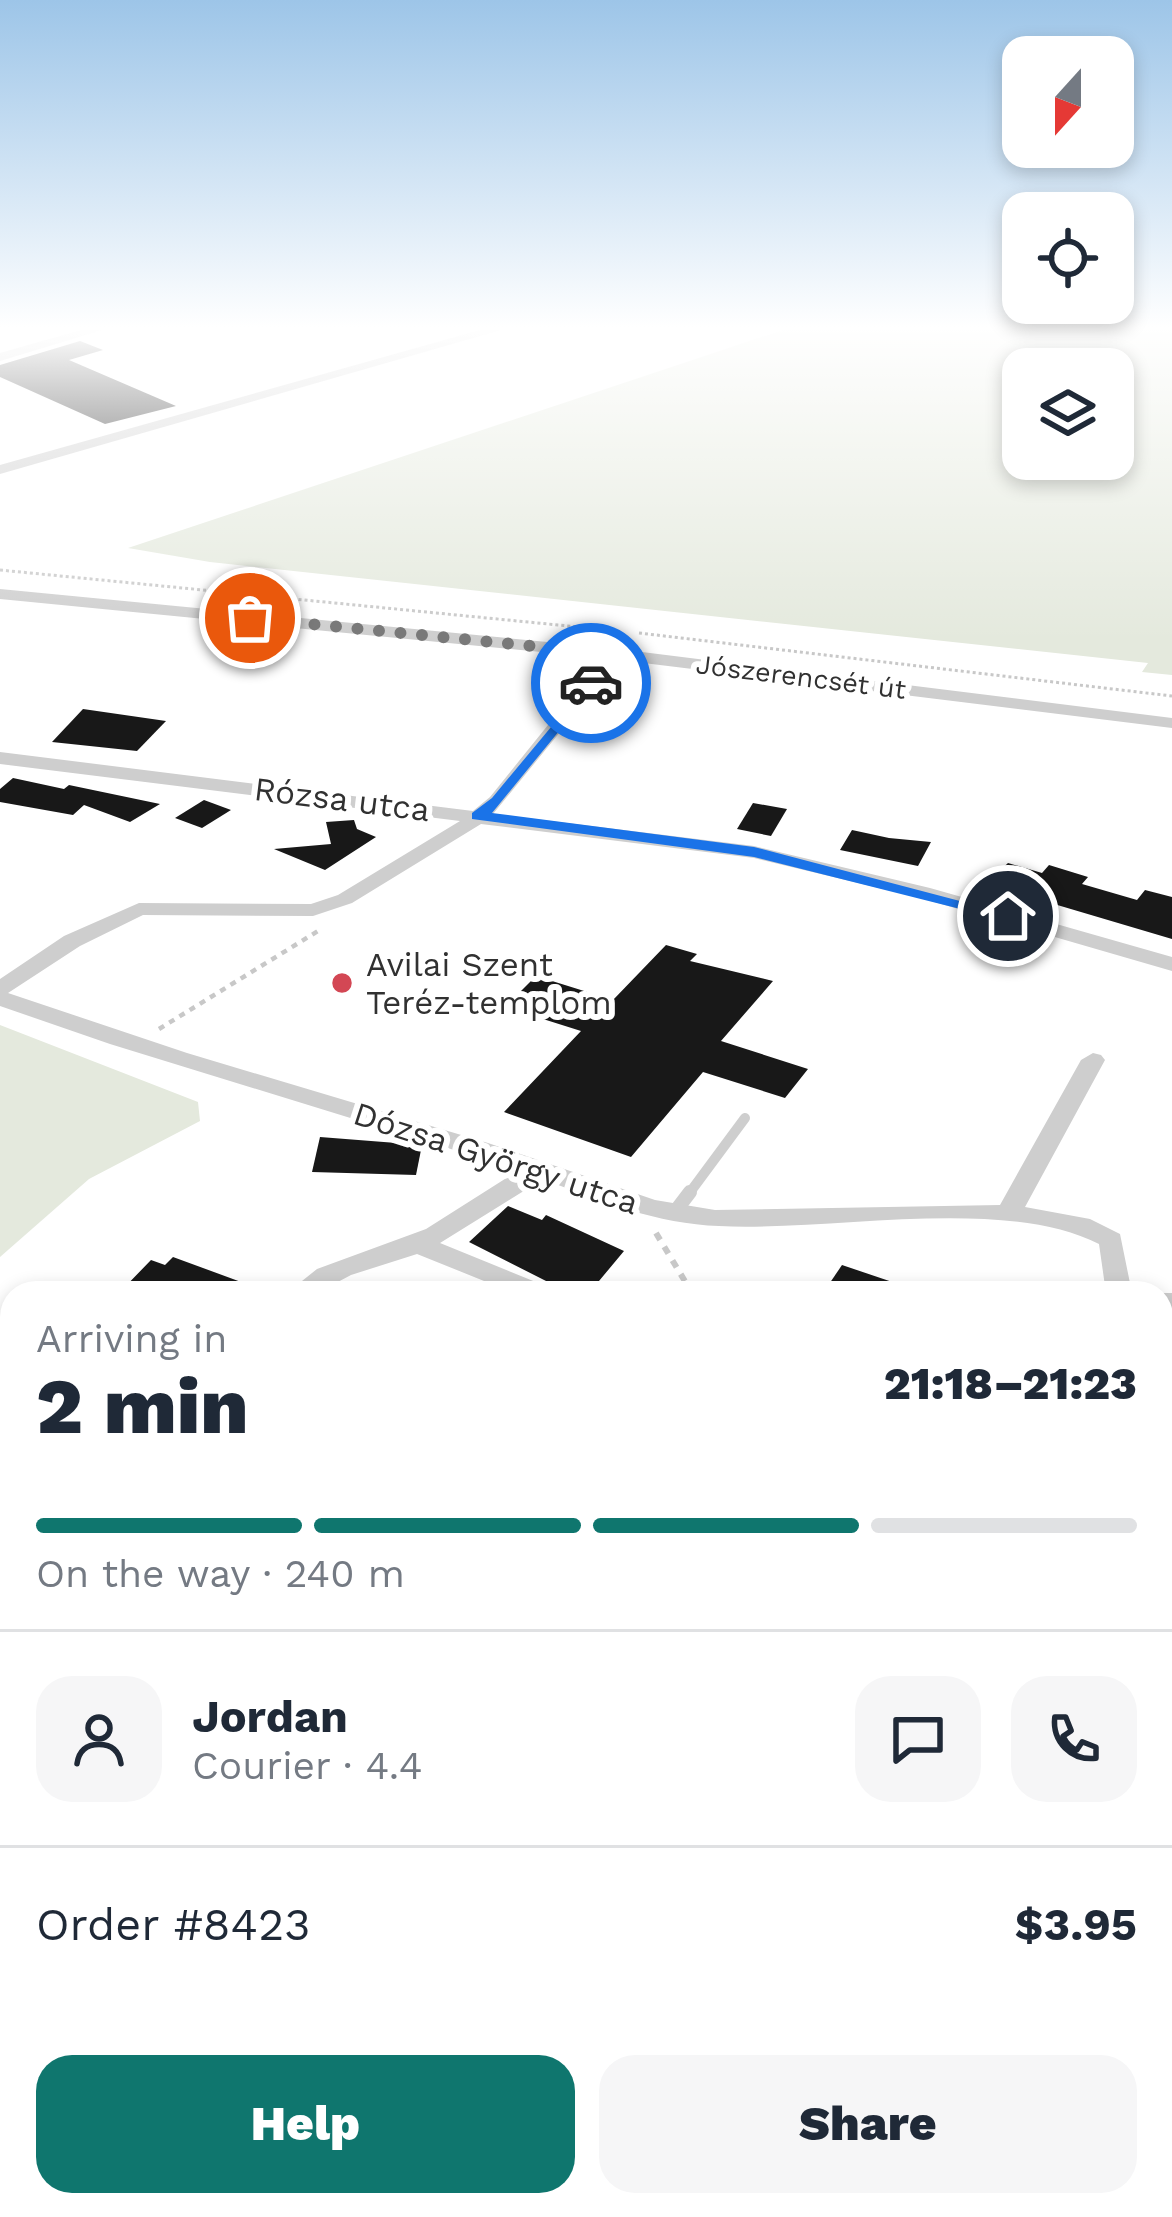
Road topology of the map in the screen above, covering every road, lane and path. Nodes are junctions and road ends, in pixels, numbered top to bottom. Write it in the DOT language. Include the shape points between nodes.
graph roads {
  1 [pos="129,433"];
  2 [pos="0,470"];
  3 [pos="0,582"];
  4 [pos="0,594"];
  5 [pos="620,648"];
  6 [pos="1172,708"];
  7 [pos="1172,723"];
  8 [pos="0,758"];
  9 [pos="478,816"];
  10 [pos="319,931"];
  11 [pos="1172,964"];
  12 [pos="0,994"];
  13 [pos="129,1048"];
  14 [pos="1093,1060"];
  15 [pos="746,1118"];
  16 [pos="539,1171"];
  17 [pos="642,1207"];
  18 [pos="1009,1212"];
  19 [pos="674,1213"];
  20 [pos="417,1244"];
  21 [pos="321,1281"];
  22 [pos="509,1281"];
  23 [pos="685,1281"];
  24 [pos="1117,1281"];
  1 -- 2 [label="street"];
  3 -- 5 [label="street, Jószerencsét út"];
  4 -- 5 [label="street, Jószerencsét út"];
  5 -- 6 [label="street, Jószerencsét út"];
  5 -- 7 [label="street, Jószerencsét út"];
  5 -- 9 [label="street"];
  8 -- 9 [label="street, Rózsa utca"];
  9 -- 11 [label="street, Rózsa utca" via="754,852"];
  9 -- 12 [label="street" via="331,905 139,909 72,941"];
  10 -- 13 [label="path"];
  12 -- 13 [label="street, Dózsa György utca"];
  13 -- 16 [label="street, Dózsa György utca"];
  14 -- 18 [label="street"];
  15 -- 19 [label="lane"];
  16 -- 17 [label="street, Dózsa György utca"];
  16 -- 20 [label="street"];
  17 -- 19 [label="street, Dózsa György utca"];
  17 -- 23 [label="path"];
  18 -- 19 [label="street, Dózsa György utca" via="784,1219"];
  18 -- 24 [label="street, Dózsa György utca" via="1100,1231 1111,1240"];
  20 -- 21 [label="street"];
  20 -- 22 [label="street"];
}
